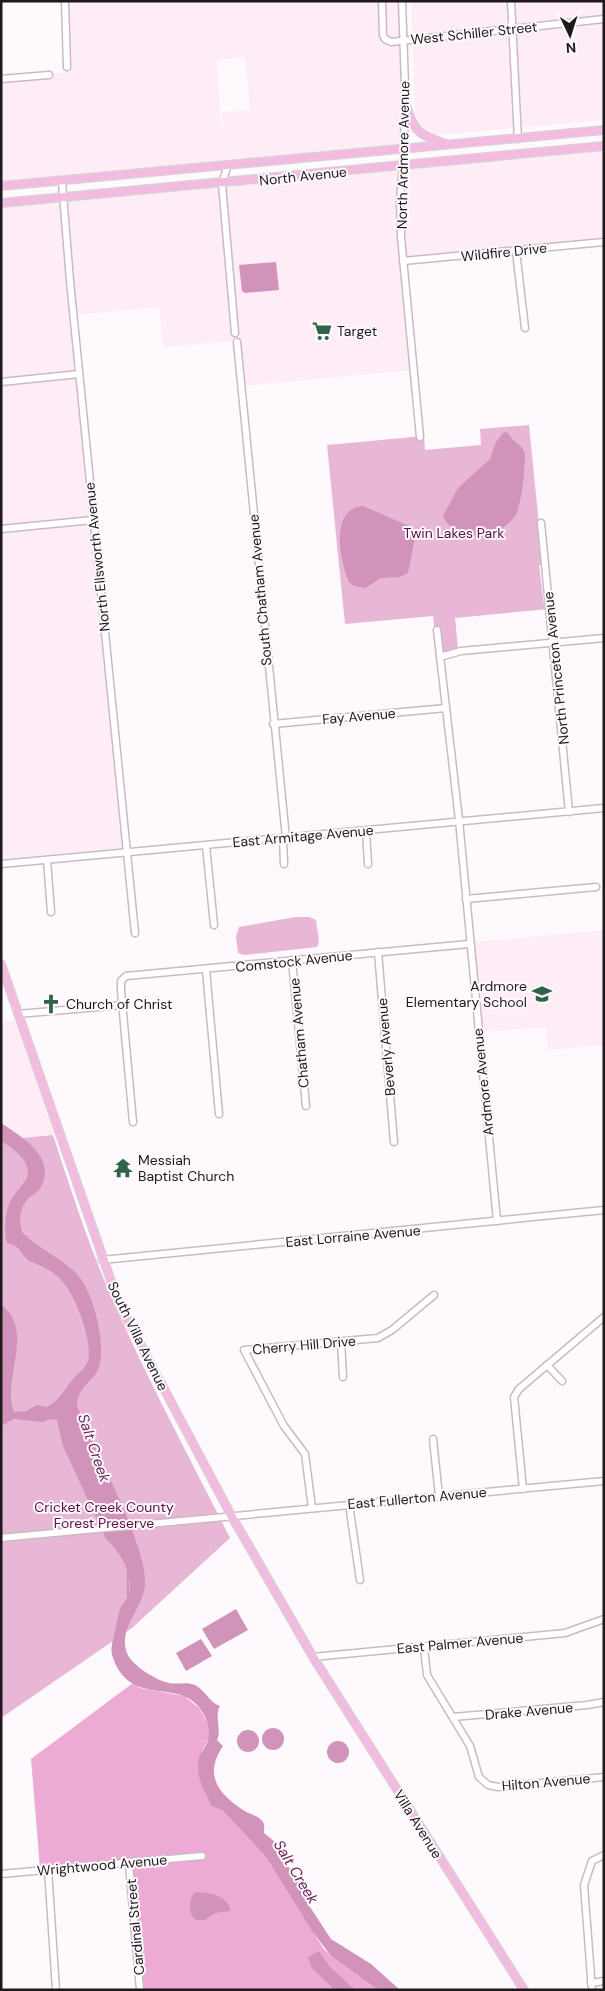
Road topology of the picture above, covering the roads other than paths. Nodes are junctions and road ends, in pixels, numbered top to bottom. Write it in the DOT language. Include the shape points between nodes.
graph roads {
  1 [pos="65,1"];
  2 [pos="382,1"];
  3 [pos="402,1"];
  4 [pos="511,1"];
  5 [pos="604,19"];
  6 [pos="512,29"];
  7 [pos="403,41"];
  8 [pos="67,67"];
  9 [pos="49,75"];
  10 [pos="1,79"];
  11 [pos="405,101"];
  12 [pos="604,130"];
  13 [pos="518,139"];
  14 [pos="451,145"];
  15 [pos="604,146"];
  16 [pos="404,150"];
  17 [pos="402,166"];
  18 [pos="227,167"];
  19 [pos="62,182"];
  20 [pos="222,184"];
  21 [pos="1,186"];
  22 [pos="64,199"];
  23 [pos="1,203"];
  24 [pos="604,242"];
  25 [pos="516,251"];
  26 [pos="403,261"];
  27 [pos="525,328"];
  28 [pos="235,333"];
  29 [pos="236,342"];
  30 [pos="79,374"];
  31 [pos="1,382"];
  32 [pos="420,437"];
  33 [pos="93,520"];
  34 [pos="541,523"];
  35 [pos="1,529"];
  36 [pos="437,630"];
  37 [pos="604,638"];
  38 [pos="554,643"];
  39 [pos="440,657"];
  40 [pos="446,708"];
  41 [pos="273,724"];
  42 [pos="604,808"];
  43 [pos="569,812"];
  44 [pos="459,820"];
  45 [pos="366,831"];
  46 [pos="284,838"];
  47 [pos="206,846"];
  48 [pos="126,852"];
  49 [pos="46,860"];
  50 [pos="1,864"];
  51 [pos="284,864"];
  52 [pos="368,864"];
  53 [pos="596,887"];
  54 [pos="466,899"];
  55 [pos="51,912"];
  56 [pos="214,925"];
  57 [pos="135,933"];
  58 [pos="469,944"];
  59 [pos="378,952"];
  60 [pos="292,960"];
  61 [pos="1,964"];
  62 [pos="206,970"];
  63 [pos="122,1005"];
  64 [pos="18,1014"];
  65 [pos="306,1106"];
  66 [pos="220,1114"];
  67 [pos="134,1122"];
  68 [pos="394,1142"];
  69 [pos="604,1210"];
  70 [pos="497,1221"];
  71 [pos="102,1260"];
  72 [pos="434,1295"];
  73 [pos="604,1317"];
  74 [pos="341,1342"];
  75 [pos="547,1365"];
  76 [pos="342,1377"];
  77 [pos="562,1381"];
  78 [pos="433,1439"];
  79 [pos="604,1482"];
  80 [pos="523,1488"];
  81 [pos="439,1496"];
  82 [pos="348,1504"];
  83 [pos="312,1508"];
  84 [pos="231,1516"];
  85 [pos="1,1538"];
  86 [pos="360,1580"];
  87 [pos="604,1619"];
  88 [pos="424,1646"];
  89 [pos="313,1657"];
  90 [pos="604,1702"];
  91 [pos="453,1717"];
  92 [pos="604,1777"];
  93 [pos="202,1856"];
  94 [pos="601,1856"];
  95 [pos="130,1864"];
  96 [pos="48,1869"];
  97 [pos="1,1874"];
  98 [pos="604,1981"];
  99 [pos="591,1986"];
  100 [pos="56,1990"];
  101 [pos="140,1990"];
  102 [pos="524,1990"];
  1 -- 8 [label="street"];
  2 -- 7 [label="street" via="385,39"];
  3 -- 7 [label="street, North Ardmore Avenue"];
  4 -- 6 [label="street"];
  5 -- 6 [label="street, West Schiller Street"];
  6 -- 7 [label="street, West Schiller Street"];
  6 -- 13 [label="street"];
  7 -- 11 [label="street, North Ardmore Avenue"];
  9 -- 10 [label="street"];
  11 -- 14 [label="main road" via="419,134"];
  11 -- 16 [label="street, North Ardmore Avenue"];
  12 -- 13 [label="main road, North Avenue"];
  13 -- 14 [label="main road, North Avenue"];
  14 -- 16 [label="main road, North Avenue"];
  15 -- 17 [label="main road, North Avenue"];
  16 -- 17 [label="street, North Ardmore Avenue"];
  16 -- 18 [label="main road, North Avenue"];
  17 -- 20 [label="main road, North Avenue"];
  17 -- 26 [label="street, North Ardmore Avenue"];
  18 -- 19 [label="main road, North Avenue"];
  18 -- 20 [label="street"];
  19 -- 21 [label="main road, North Avenue"];
  19 -- 22 [label="street, North Ellsworth Avenue"];
  20 -- 22 [label="main road, North Avenue"];
  20 -- 28 [label="street"];
  22 -- 23 [label="main road, North Avenue"];
  22 -- 30 [label="street, North Ellsworth Avenue"];
  24 -- 25 [label="street, Wildfire Drive"];
  25 -- 26 [label="street, Wildfire Drive"];
  25 -- 27 [label="street"];
  26 -- 32 [label="street, North Ardmore Avenue"];
  29 -- 41 [label="street, South Chatham Avenue"];
  30 -- 31 [label="street"];
  30 -- 33 [label="street, North Ellsworth Avenue"];
  33 -- 35 [label="street"];
  33 -- 48 [label="street, North Ellsworth Avenue"];
  34 -- 38 [label="street, North Princeton Avenue"];
  36 -- 39 [label="street"];
  37 -- 38 [label="street"];
  38 -- 39 [label="street" via="461,651"];
  38 -- 43 [label="street, North Princeton Avenue"];
  39 -- 40 [label="street"];
  40 -- 41 [label="street, Fay Avenue"];
  40 -- 44 [label="street"];
  41 -- 46 [label="street, South Chatham Avenue"];
  42 -- 43 [label="street, East Armitage Avenue"];
  43 -- 44 [label="street, East Armitage Avenue"];
  44 -- 45 [label="street, East Armitage Avenue"];
  44 -- 54 [label="street, Ardmore Avenue"];
  45 -- 46 [label="street, East Armitage Avenue"];
  45 -- 52 [label="street"];
  46 -- 47 [label="street, East Armitage Avenue"];
  46 -- 51 [label="street, South Chatham Avenue"];
  47 -- 48 [label="street, East Armitage Avenue"];
  47 -- 56 [label="street"];
  48 -- 49 [label="street, East Armitage Avenue"];
  48 -- 57 [label="street, North Ellsworth Avenue"];
  49 -- 50 [label="street, East Armitage Avenue"];
  49 -- 55 [label="street"];
  53 -- 54 [label="street"];
  54 -- 58 [label="street, Ardmore Avenue"];
  58 -- 59 [label="street, Comstock Avenue"];
  58 -- 70 [label="street, Ardmore Avenue"];
  59 -- 60 [label="street, Comstock Avenue"];
  59 -- 68 [label="street, Beverly Avenue"];
  60 -- 62 [label="street, Comstock Avenue"];
  60 -- 65 [label="street, Chatham Avenue"];
  61 -- 64 [label="main road, South Villa Avenue"];
  62 -- 63 [label="street, Comstock Avenue" via="126,976 121,981"];
  62 -- 66 [label="street"];
  63 -- 64 [label="street"];
  63 -- 67 [label="street"];
  64 -- 71 [label="main road, South Villa Avenue"];
  69 -- 70 [label="street, East Lorraine Avenue"];
  70 -- 71 [label="street, East Lorraine Avenue"];
  71 -- 84 [label="main road, South Villa Avenue" via="120,1304"];
  72 -- 74 [label="street, Cherry Hill Drive" via="378,1338"];
  73 -- 75 [label="street"];
  74 -- 76 [label="street"];
  74 -- 83 [label="street, Cherry Hill Drive" via="244,1350 284,1426 305,1454"];
  75 -- 77 [label="street"];
  75 -- 80 [label="street" via="514,1397"];
  78 -- 81 [label="street"];
  79 -- 80 [label="street, East Fullerton Avenue"];
  80 -- 81 [label="street, East Fullerton Avenue"];
  81 -- 82 [label="street, East Fullerton Avenue"];
  82 -- 83 [label="street, East Fullerton Avenue"];
  82 -- 86 [label="street"];
  83 -- 84 [label="street, East Fullerton Avenue"];
  84 -- 85 [label="street, East Fullerton Avenue"];
  84 -- 89 [label="main road, South Villa Avenue"];
  87 -- 88 [label="street, East Palmer Avenue" via="565,1633"];
  88 -- 89 [label="street, East Palmer Avenue"];
  88 -- 91 [label="street" via="427,1675"];
  89 -- 102 [label="main road, Villa Avenue"];
  90 -- 91 [label="street, Drake Avenue"];
  91 -- 92 [label="street, Hilton Avenue" via="470,1746 478,1777 488,1785 498,1787"];
  93 -- 95 [label="street, Wrightwood Avenue"];
  94 -- 99 [label="street" via="592,1861 584,1885"];
  95 -- 96 [label="street, Wrightwood Avenue"];
  95 -- 101 [label="street, Cardinal Street"];
  96 -- 97 [label="street, Wrightwood Avenue"];
  96 -- 100 [label="street"];
  98 -- 99 [label="street"];
}
